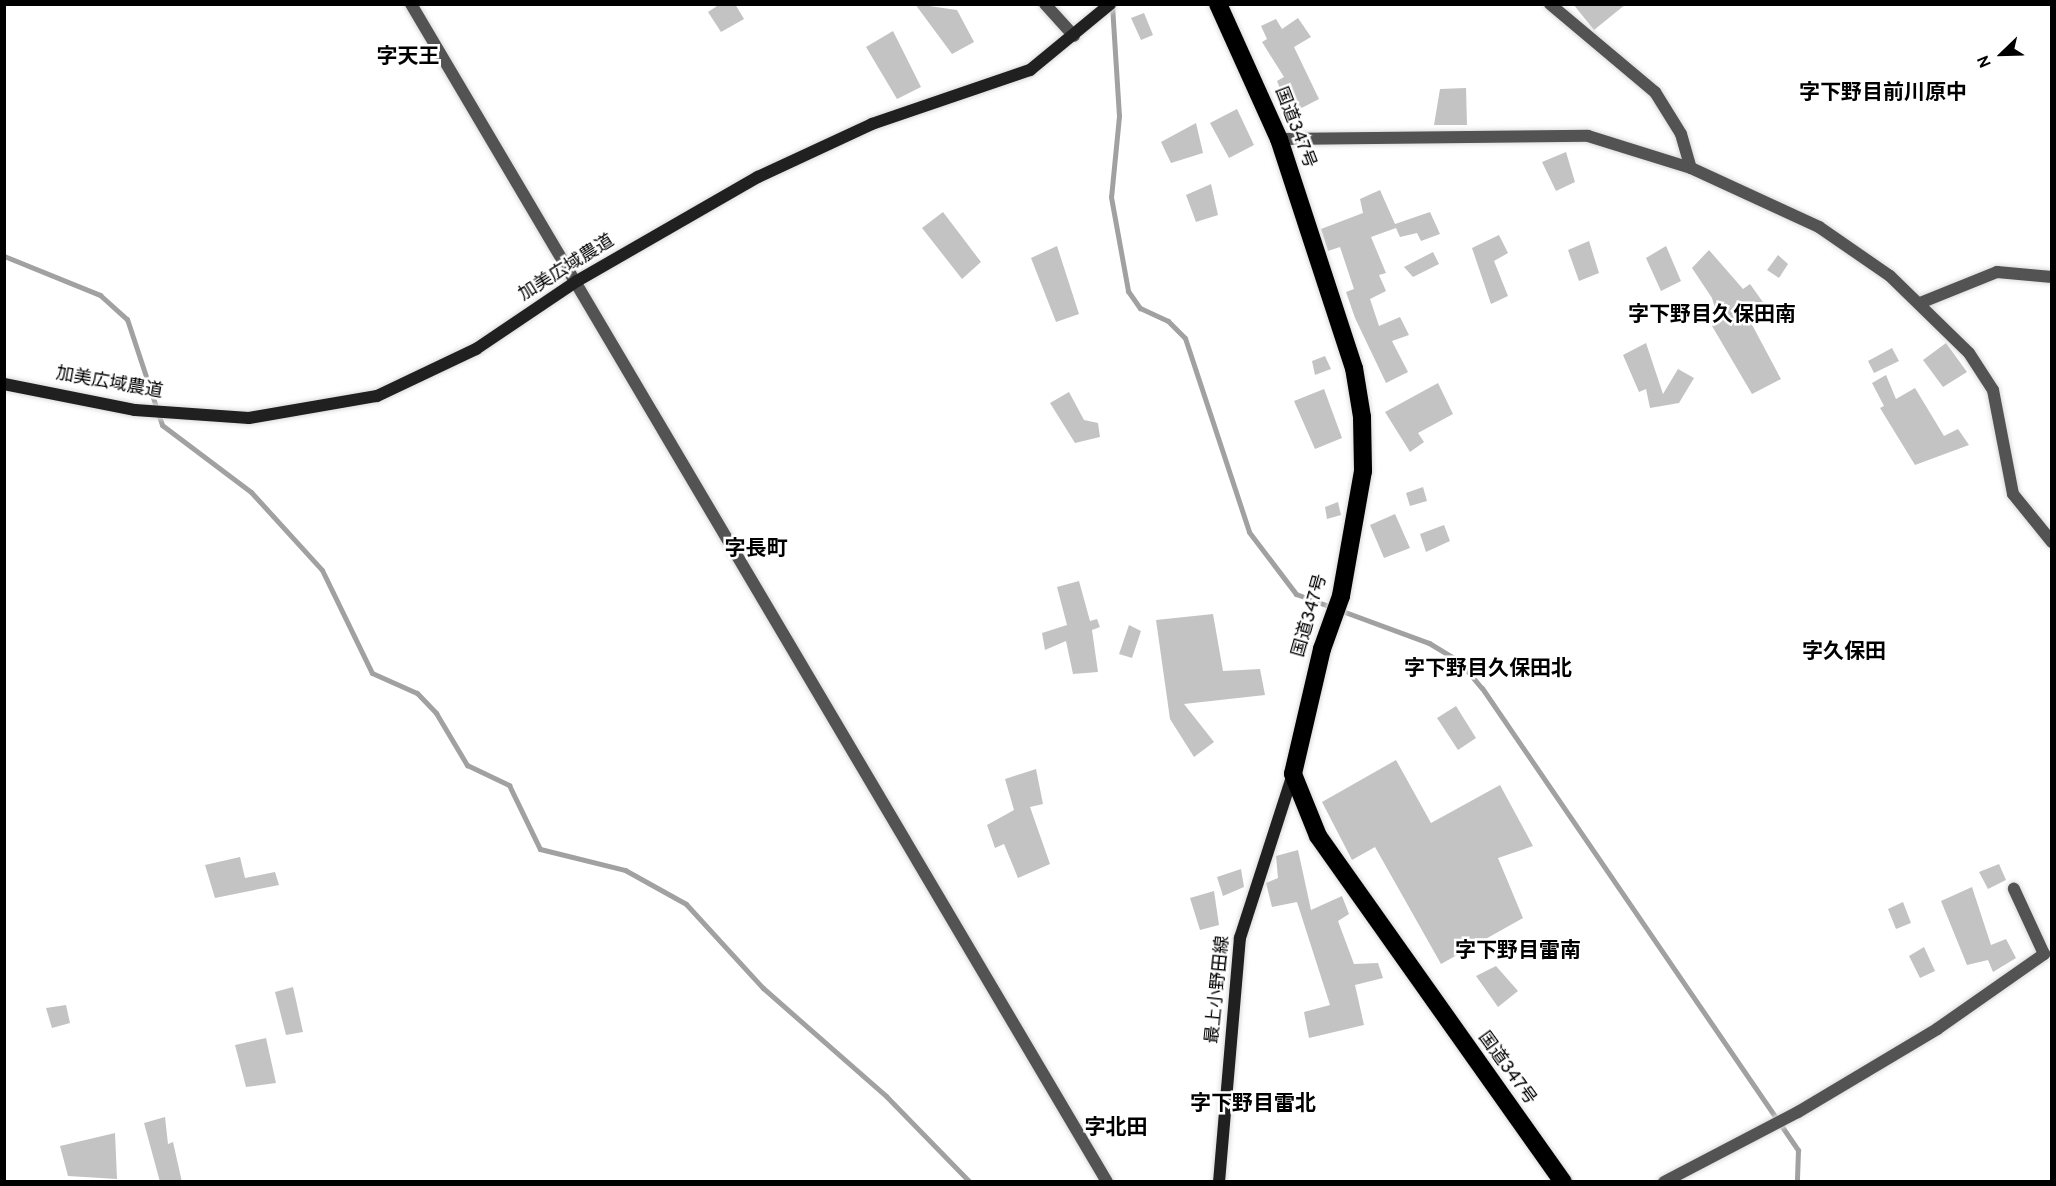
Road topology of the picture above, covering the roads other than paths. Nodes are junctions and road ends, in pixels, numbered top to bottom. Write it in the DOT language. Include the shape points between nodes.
graph roads {
  1 [pos="411,4"];
  2 [pos="1045,4"];
  3 [pos="1218,4"];
  4 [pos="1550,4"];
  5 [pos="1106,8"];
  6 [pos="1074,36"];
  7 [pos="1279,139"];
  8 [pos="1691,168"];
  9 [pos="2052,277"];
  10 [pos="577,281"];
  11 [pos="1920,303"];
  12 [pos="4,384"];
  13 [pos="2052,542"];
  14 [pos="1293,774"];
  15 [pos="2014,889"];
  16 [pos="1107,1182"];
  17 [pos="1219,1182"];
  18 [pos="1563,1182"];
  19 [pos="1664,1182"];
  1 -- 10 [label="street"];
  2 -- 6 [label="street"];
  3 -- 7 [label="highway, 国道347号"];
  4 -- 8 [label="street" via="1655,92 1682,134"];
  5 -- 6 [label="street, 加美広域農道"];
  6 -- 10 [label="street, 加美広域農道" via="1030,70 872,124 758,177"];
  7 -- 8 [label="street" via="1588,136"];
  7 -- 14 [label="highway, 国道347号" via="1354,368 1362,417 1363,471 1341,596 1322,649"];
  8 -- 11 [label="street" via="1819,227"];
  9 -- 11 [label="street" via="1997,272"];
  10 -- 12 [label="street, 加美広域農道" via="476,348 397,386 300,412 249,418 135,410"];
  10 -- 16 [label="street"];
  11 -- 13 [label="street" via="1969,353 1993,390 2013,494"];
  14 -- 17 [label="street, 最上小野田線" via="1240,938"];
  14 -- 18 [label="highway, 国道347号" via="1318,836"];
  15 -- 19 [label="street" via="2044,954 1937,1029 1788,1117"];
}
